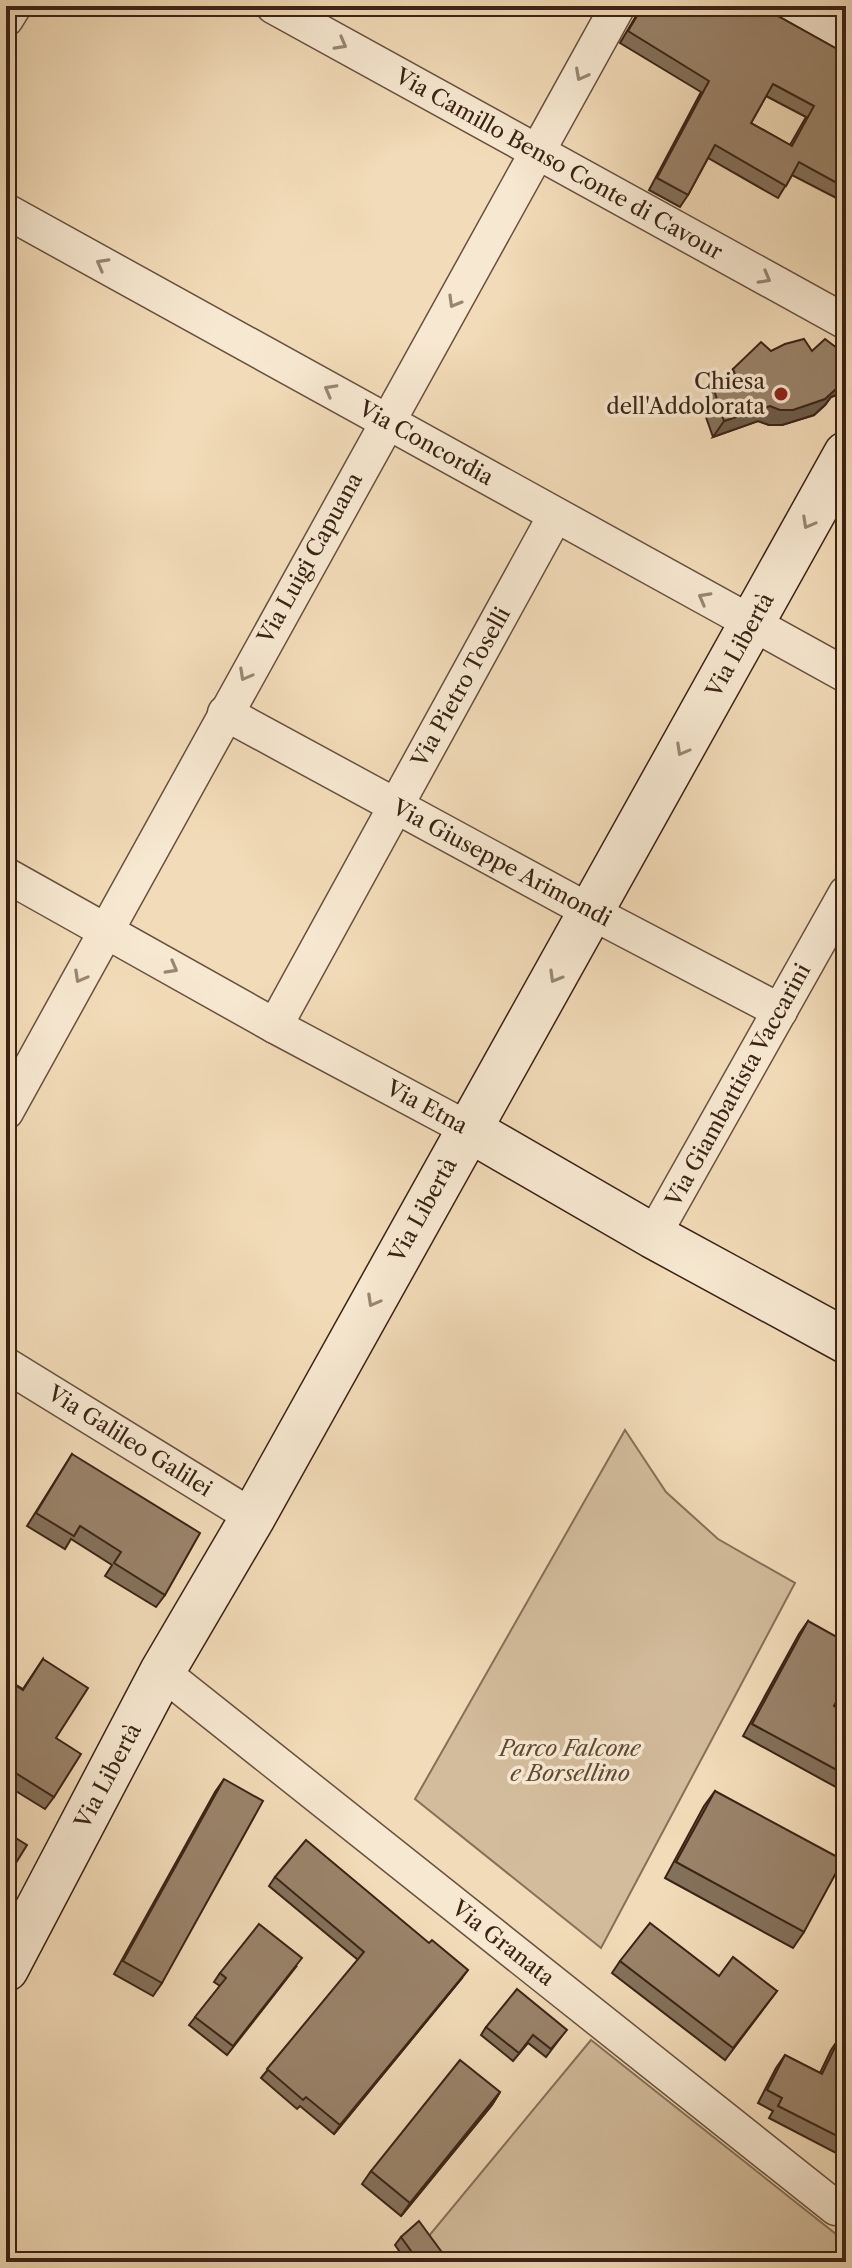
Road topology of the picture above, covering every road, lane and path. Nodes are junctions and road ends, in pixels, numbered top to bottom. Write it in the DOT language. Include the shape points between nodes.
graph roads {
  1 [pos="14,6"];
  2 [pos="273,6"];
  3 [pos="618,6"];
  4 [pos="789,6"];
  5 [pos="6,19"];
  6 [pos="846,37"];
  7 [pos="539,153"];
  8 [pos="6,211"];
  9 [pos="846,322"];
  10 [pos="386,421"];
  11 [pos="846,454"];
  12 [pos="555,516"];
  13 [pos="752,624"];
  14 [pos="846,675"];
  15 [pos="225,713"];
  16 [pos="396,806"];
  17 [pos="6,875"];
  18 [pos="846,893"];
  19 [pos="591,912"];
  20 [pos="106,930"];
  21 [pos="780,1011"];
  22 [pos="275,1026"];
  23 [pos="6,1112"];
  24 [pos="468,1129"];
  25 [pos="653,1236"];
  26 [pos="846,1341"];
  27 [pos="6,1365"];
  28 [pos="253,1517"];
  29 [pos="162,1672"];
  30 [pos="7,1965"];
  31 [pos="846,2208"];
  1 -- 5 [label="street"];
  2 -- 7 [label="street, Via Camillo Benso Conte di Cavour, one-way"];
  3 -- 7 [label="street, Via Luigi Capuana, one-way"];
  4 -- 6 [label="street"];
  7 -- 9 [label="street, Via Camillo Benso Conte di Cavour, one-way"];
  7 -- 10 [label="street, Via Luigi Capuana, one-way"];
  10 -- 8 [label="street, Via Concordia, one-way"];
  10 -- 12 [label="street, Via Concordia"];
  10 -- 15 [label="street, Via Luigi Capuana, one-way"];
  11 -- 13 [label="street, Via Libertà, one-way"];
  13 -- 12 [label="street, Via Concordia, one-way"];
  12 -- 16 [label="street, Via Pietro Toselli"];
  13 -- 14 [label="street, Via Concordia"];
  13 -- 19 [label="street, Via Libertà, one-way"];
  15 -- 16 [label="street, Via Giuseppe Arimondi"];
  15 -- 20 [label="street, Via Luigi Capuana"];
  16 -- 19 [label="street, Via Giuseppe Arimondi"];
  16 -- 22 [label="street, Via Pietro Toselli"];
  17 -- 20 [label="street, Via Etna"];
  18 -- 21 [label="street, Via Giambattista Vaccarini"];
  19 -- 21 [label="street, Via Giuseppe Arimondi"];
  19 -- 24 [label="street, Via Libertà, one-way"];
  20 -- 22 [label="street, Via Etna, one-way"];
  20 -- 23 [label="street, Via Luigi Capuana, one-way"];
  21 -- 25 [label="street, Via Giambattista Vaccarini"];
  22 -- 24 [label="street, Via Etna"];
  24 -- 25 [label="street, Via Etna"];
  24 -- 28 [label="street, Via Libertà, one-way"];
  25 -- 26 [label="street, Via Etna"];
  27 -- 28 [label="street, Via Galileo Galilei"];
  28 -- 29 [label="street, Via Libertà"];
  29 -- 30 [label="street, Via Libertà"];
  29 -- 31 [label="street, Via Granata" via="836,2208"];
}
